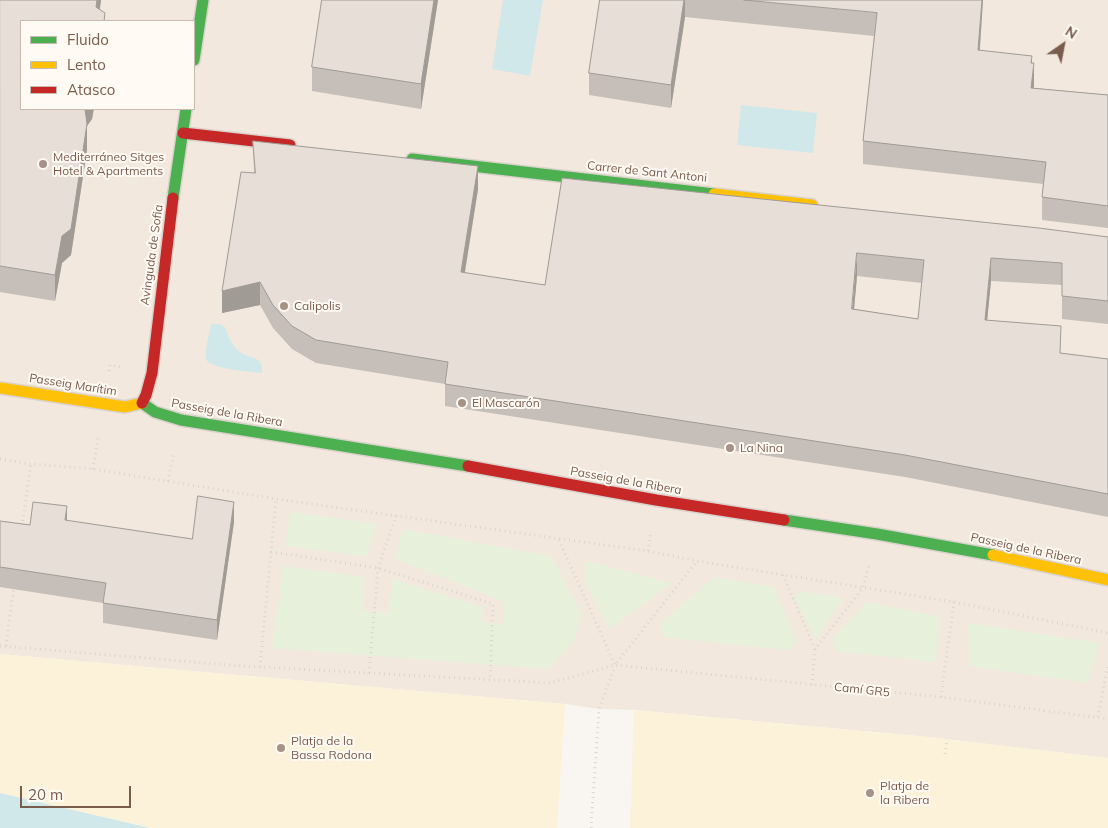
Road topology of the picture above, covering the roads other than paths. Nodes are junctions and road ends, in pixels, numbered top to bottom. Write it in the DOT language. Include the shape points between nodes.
graph roads {
  1 [pos="203,0"];
  2 [pos="195,53"];
  3 [pos="186,110"];
  4 [pos="183,133"];
  5 [pos="303,147"];
  6 [pos="402,158"];
  7 [pos="825,207"];
  8 [pos="0,388"];
  9 [pos="142,403"];
  10 [pos="1108,580"];
  1 -- 2 [label="street"];
  3 -- 4 [label="street, Avinguda de Sofia"];
  4 -- 5 [label="street"];
  4 -- 9 [label="street, Avinguda de Sofia" via="151,372"];
  6 -- 7 [label="street, Carrer de Sant Antoni"];
  8 -- 9 [label="street, Passeig Marítim" via="124,407"];
  9 -- 10 [label="street, Passeig de la Ribera" via="155,412 181,420 877,534"];
}
